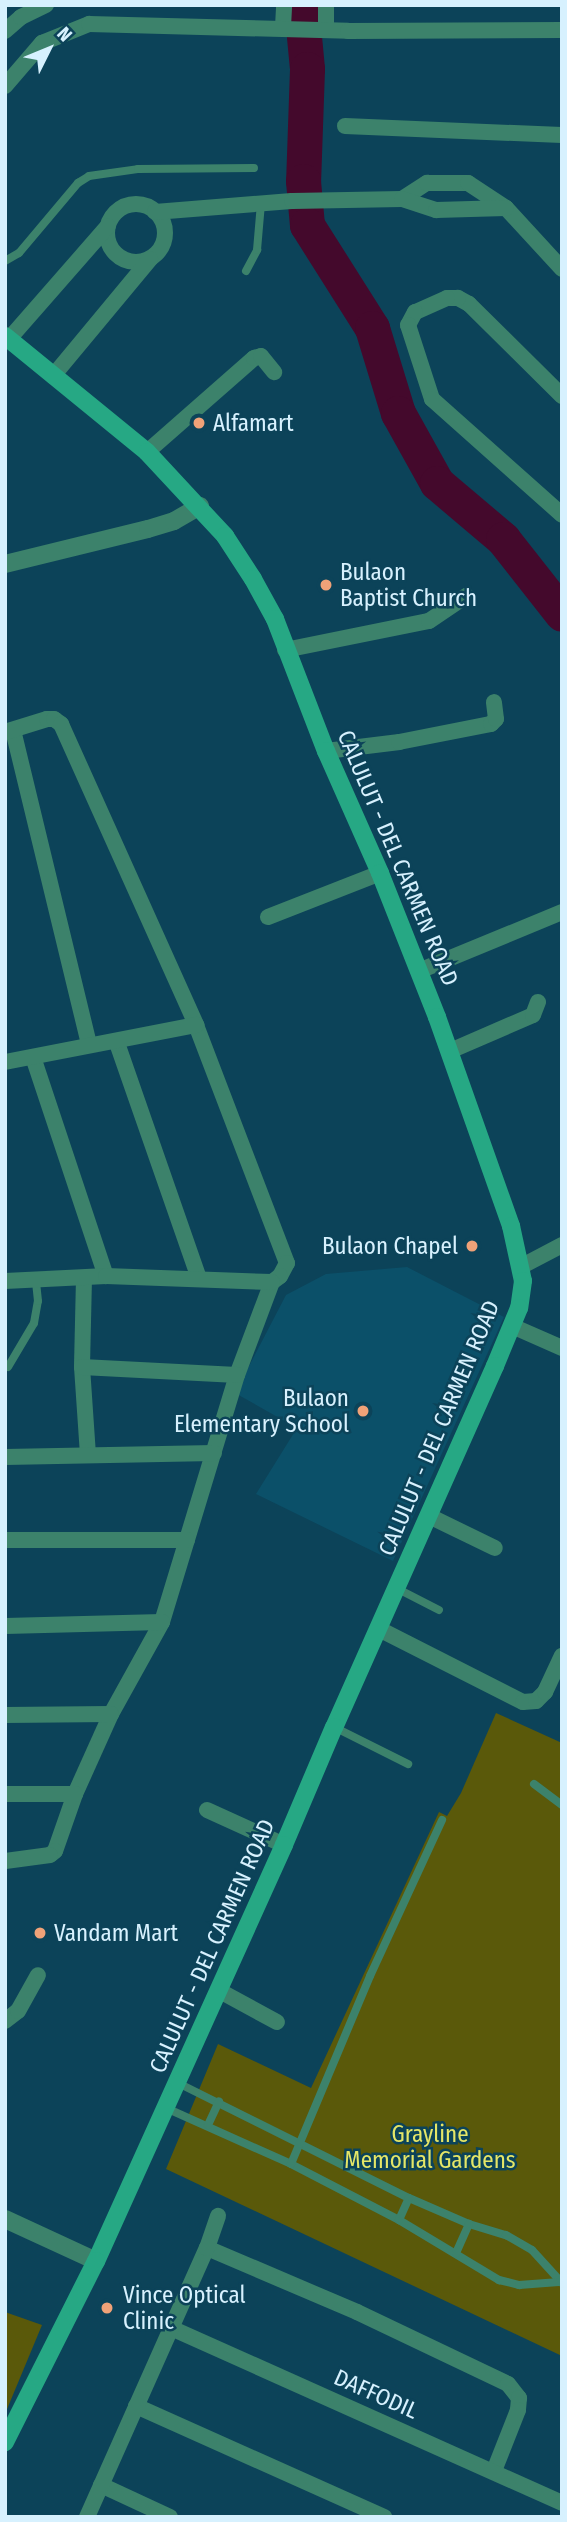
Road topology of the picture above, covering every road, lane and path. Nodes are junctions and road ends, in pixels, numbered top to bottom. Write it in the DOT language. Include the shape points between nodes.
graph roads {
  1 [pos="46,5"];
  2 [pos="284,5"];
  3 [pos="326,5"];
  4 [pos="288,28"];
  5 [pos="323,30"];
  6 [pos="562,30"];
  7 [pos="5,31"];
  8 [pos="6,83"];
  9 [pos="345,126"];
  10 [pos="562,135"];
  11 [pos="254,168"];
  12 [pos="402,199"];
  13 [pos="261,203"];
  14 [pos="506,208"];
  15 [pos="155,212"];
  16 [pos="108,226"];
  17 [pos="150,259"];
  18 [pos="5,261"];
  19 [pos="562,269"];
  20 [pos="246,271"];
  21 [pos="7,338"];
  22 [pos="274,372"];
  23 [pos="53,376"];
  24 [pos="562,396"];
  25 [pos="147,452"];
  26 [pos="200,506"];
  27 [pos="562,515"];
  28 [pos="5,564"];
  29 [pos="466,596"];
  30 [pos="285,650"];
  31 [pos="494,702"];
  32 [pos="9,731"];
  33 [pos="326,751"];
  34 [pos="380,873"];
  35 [pos="562,912"];
  36 [pos="268,917"];
  37 [pos="419,971"];
  38 [pos="538,1002"];
  39 [pos="196,1025"];
  40 [pos="117,1042"];
  41 [pos="89,1045"];
  42 [pos="450,1051"];
  43 [pos="33,1057"];
  44 [pos="6,1060"];
  45 [pos="562,1245"];
  46 [pos="522,1266"];
  47 [pos="106,1276"];
  48 [pos="84,1278"];
  49 [pos="199,1278"];
  50 [pos="5,1281"];
  51 [pos="36,1281"];
  52 [pos="272,1282"];
  53 [pos="512,1326"];
  54 [pos="562,1348"];
  55 [pos="8,1367"];
  56 [pos="82,1367"];
  57 [pos="237,1375"];
  58 [pos="214,1453"];
  59 [pos="88,1455"];
  60 [pos="5,1457"];
  61 [pos="429,1516"];
  62 [pos="5,1540"];
  63 [pos="187,1540"];
  64 [pos="495,1548"];
  65 [pos="398,1589"];
  66 [pos="439,1610"];
  67 [pos="162,1622"];
  68 [pos="5,1626"];
  69 [pos="379,1629"];
  70 [pos="562,1656"];
  71 [pos="111,1714"];
  72 [pos="5,1715"];
  73 [pos="334,1727"];
  74 [pos="408,1764"];
  75 [pos="534,1784"];
  76 [pos="5,1794"];
  77 [pos="75,1794"];
  78 [pos="562,1805"];
  79 [pos="207,1810"];
  80 [pos="442,1820"];
  81 [pos="284,1845"];
  82 [pos="5,1861"];
  83 [pos="38,1975"];
  84 [pos="218,1990"];
  85 [pos="5,2021"];
  86 [pos="277,2022"];
  87 [pos="178,2083"];
  88 [pos="219,2101"];
  89 [pos="166,2108"];
  90 [pos="208,2126"];
  91 [pos="300,2141"];
  92 [pos="291,2164"];
  93 [pos="408,2198"];
  94 [pos="218,2216"];
  95 [pos="5,2219"];
  96 [pos="399,2220"];
  97 [pos="469,2224"];
  98 [pos="207,2248"];
  99 [pos="456,2253"];
  100 [pos="96,2261"];
  101 [pos="560,2283"];
  102 [pos="171,2328"];
  103 [pos="136,2406"];
  104 [pos="5,2442"];
  105 [pos="494,2471"];
  106 [pos="101,2485"];
  107 [pos="562,2503"];
  108 [pos="87,2517"];
  109 [pos="170,2517"];
  110 [pos="384,2517"];
  1 -- 7 [label="street"];
  2 -- 4 [label="street"];
  3 -- 5 [label="street"];
  4 -- 5 [label="street"];
  4 -- 8 [label="street" via="89,24 42,43"];
  5 -- 6 [label="street"];
  9 -- 10 [label="street"];
  11 -- 18 [label="lane" via="138,169 89,176 19,253"];
  12 -- 13 [label="street"];
  12 -- 14 [label="street" via="436,210"];
  12 -- 14 [label="street" via="427,183 468,183"];
  13 -- 15 [label="street"];
  13 -- 20 [label="lane" via="257,250"];
  14 -- 19 [label="street"];
  15 -- 16 [label="street" via="147,206 127,205 111,217"];
  15 -- 17 [label="street" via="165,237"];
  16 -- 17 [label="street" via="106,236 114,253 131,262"];
  16 -- 21 [label="street"];
  17 -- 23 [label="street"];
  21 -- 23 [label="main road, CALULUT - DEL CARMEN ROAD"];
  22 -- 25 [label="street" via="261,356 254,358"];
  23 -- 25 [label="main road, CALULUT - DEL CARMEN ROAD"];
  24 -- 27 [label="street" via="458,298 415,312 408,325 432,399"];
  25 -- 26 [label="main road, CALULUT - DEL CARMEN ROAD"];
  26 -- 28 [label="street" via="148,529"];
  26 -- 30 [label="main road, CALULUT - DEL CARMEN ROAD" via="253,579 275,619"];
  29 -- 30 [label="street" via="429,621"];
  30 -- 33 [label="main road, CALULUT - DEL CARMEN ROAD"];
  31 -- 33 [label="street" via="496,719 491,724 400,743"];
  32 -- 39 [label="street" via="47,719 61,724"];
  32 -- 41 [label="street"];
  33 -- 34 [label="main road, CALULUT - DEL CARMEN ROAD"];
  34 -- 36 [label="street"];
  34 -- 37 [label="main road, CALULUT - DEL CARMEN ROAD"];
  35 -- 37 [label="street"];
  37 -- 42 [label="main road, CALULUT - DEL CARMEN ROAD"];
  38 -- 42 [label="street" via="533,1015"];
  39 -- 40 [label="street"];
  39 -- 52 [label="street" via="287,1263"];
  40 -- 41 [label="street"];
  40 -- 49 [label="street"];
  41 -- 43 [label="street"];
  42 -- 46 [label="main road, CALULUT - DEL CARMEN ROAD"];
  43 -- 44 [label="street"];
  43 -- 47 [label="street"];
  45 -- 46 [label="street"];
  46 -- 53 [label="main road, CALULUT - DEL CARMEN ROAD" via="522,1292"];
  47 -- 48 [label="street"];
  47 -- 49 [label="street"];
  48 -- 51 [label="street"];
  48 -- 56 [label="street"];
  49 -- 52 [label="street"];
  50 -- 51 [label="street"];
  51 -- 55 [label="lane" via="34,1323"];
  52 -- 57 [label="street"];
  53 -- 54 [label="street"];
  53 -- 61 [label="main road, CALULUT - DEL CARMEN ROAD"];
  56 -- 57 [label="street"];
  56 -- 59 [label="street"];
  57 -- 58 [label="street"];
  58 -- 59 [label="street"];
  58 -- 63 [label="street"];
  59 -- 60 [label="street"];
  61 -- 64 [label="street"];
  61 -- 65 [label="main road, CALULUT - DEL CARMEN ROAD"];
  62 -- 63 [label="street"];
  63 -- 67 [label="street"];
  65 -- 66 [label="lane"];
  65 -- 69 [label="main road, CALULUT - DEL CARMEN ROAD"];
  67 -- 68 [label="street"];
  67 -- 71 [label="street"];
  69 -- 70 [label="street" via="523,1702 536,1701 545,1692"];
  69 -- 73 [label="main road, CALULUT - DEL CARMEN ROAD"];
  71 -- 72 [label="street"];
  71 -- 77 [label="street"];
  73 -- 74 [label="lane"];
  73 -- 81 [label="main road, CALULUT - DEL CARMEN ROAD"];
  75 -- 78 [label="lane"];
  76 -- 77 [label="street"];
  77 -- 82 [label="street" via="53,1853"];
  79 -- 81 [label="street"];
  80 -- 91 [label="lane"];
  81 -- 84 [label="main road, CALULUT - DEL CARMEN ROAD"];
  83 -- 85 [label="street" via="18,2011"];
  84 -- 86 [label="street"];
  84 -- 87 [label="main road, CALULUT - DEL CARMEN ROAD"];
  87 -- 88 [label="lane"];
  87 -- 89 [label="main road, CALULUT - DEL CARMEN ROAD"];
  88 -- 90 [label="lane"];
  88 -- 91 [label="lane"];
  89 -- 90 [label="lane"];
  89 -- 100 [label="main road, CALULUT - DEL CARMEN ROAD"];
  90 -- 92 [label="lane"];
  91 -- 92 [label="lane"];
  91 -- 93 [label="lane"];
  92 -- 96 [label="lane"];
  93 -- 96 [label="lane"];
  93 -- 97 [label="lane"];
  94 -- 98 [label="street"];
  95 -- 100 [label="street"];
  96 -- 99 [label="lane"];
  97 -- 99 [label="lane"];
  97 -- 101 [label="lane" via="523,2245"];
  98 -- 102 [label="street"];
  98 -- 105 [label="street" via="508,2384 519,2398 518,2410"];
  99 -- 101 [label="lane" via="499,2280 519,2285"];
  100 -- 104 [label="main road, CALULUT - DEL CARMEN ROAD"];
  102 -- 103 [label="street"];
  102 -- 105 [label="street, DAFFODIL"];
  103 -- 106 [label="street"];
  103 -- 110 [label="street"];
  105 -- 107 [label="street, DAFFODIL"];
  106 -- 108 [label="street"];
  106 -- 109 [label="street"];
}
